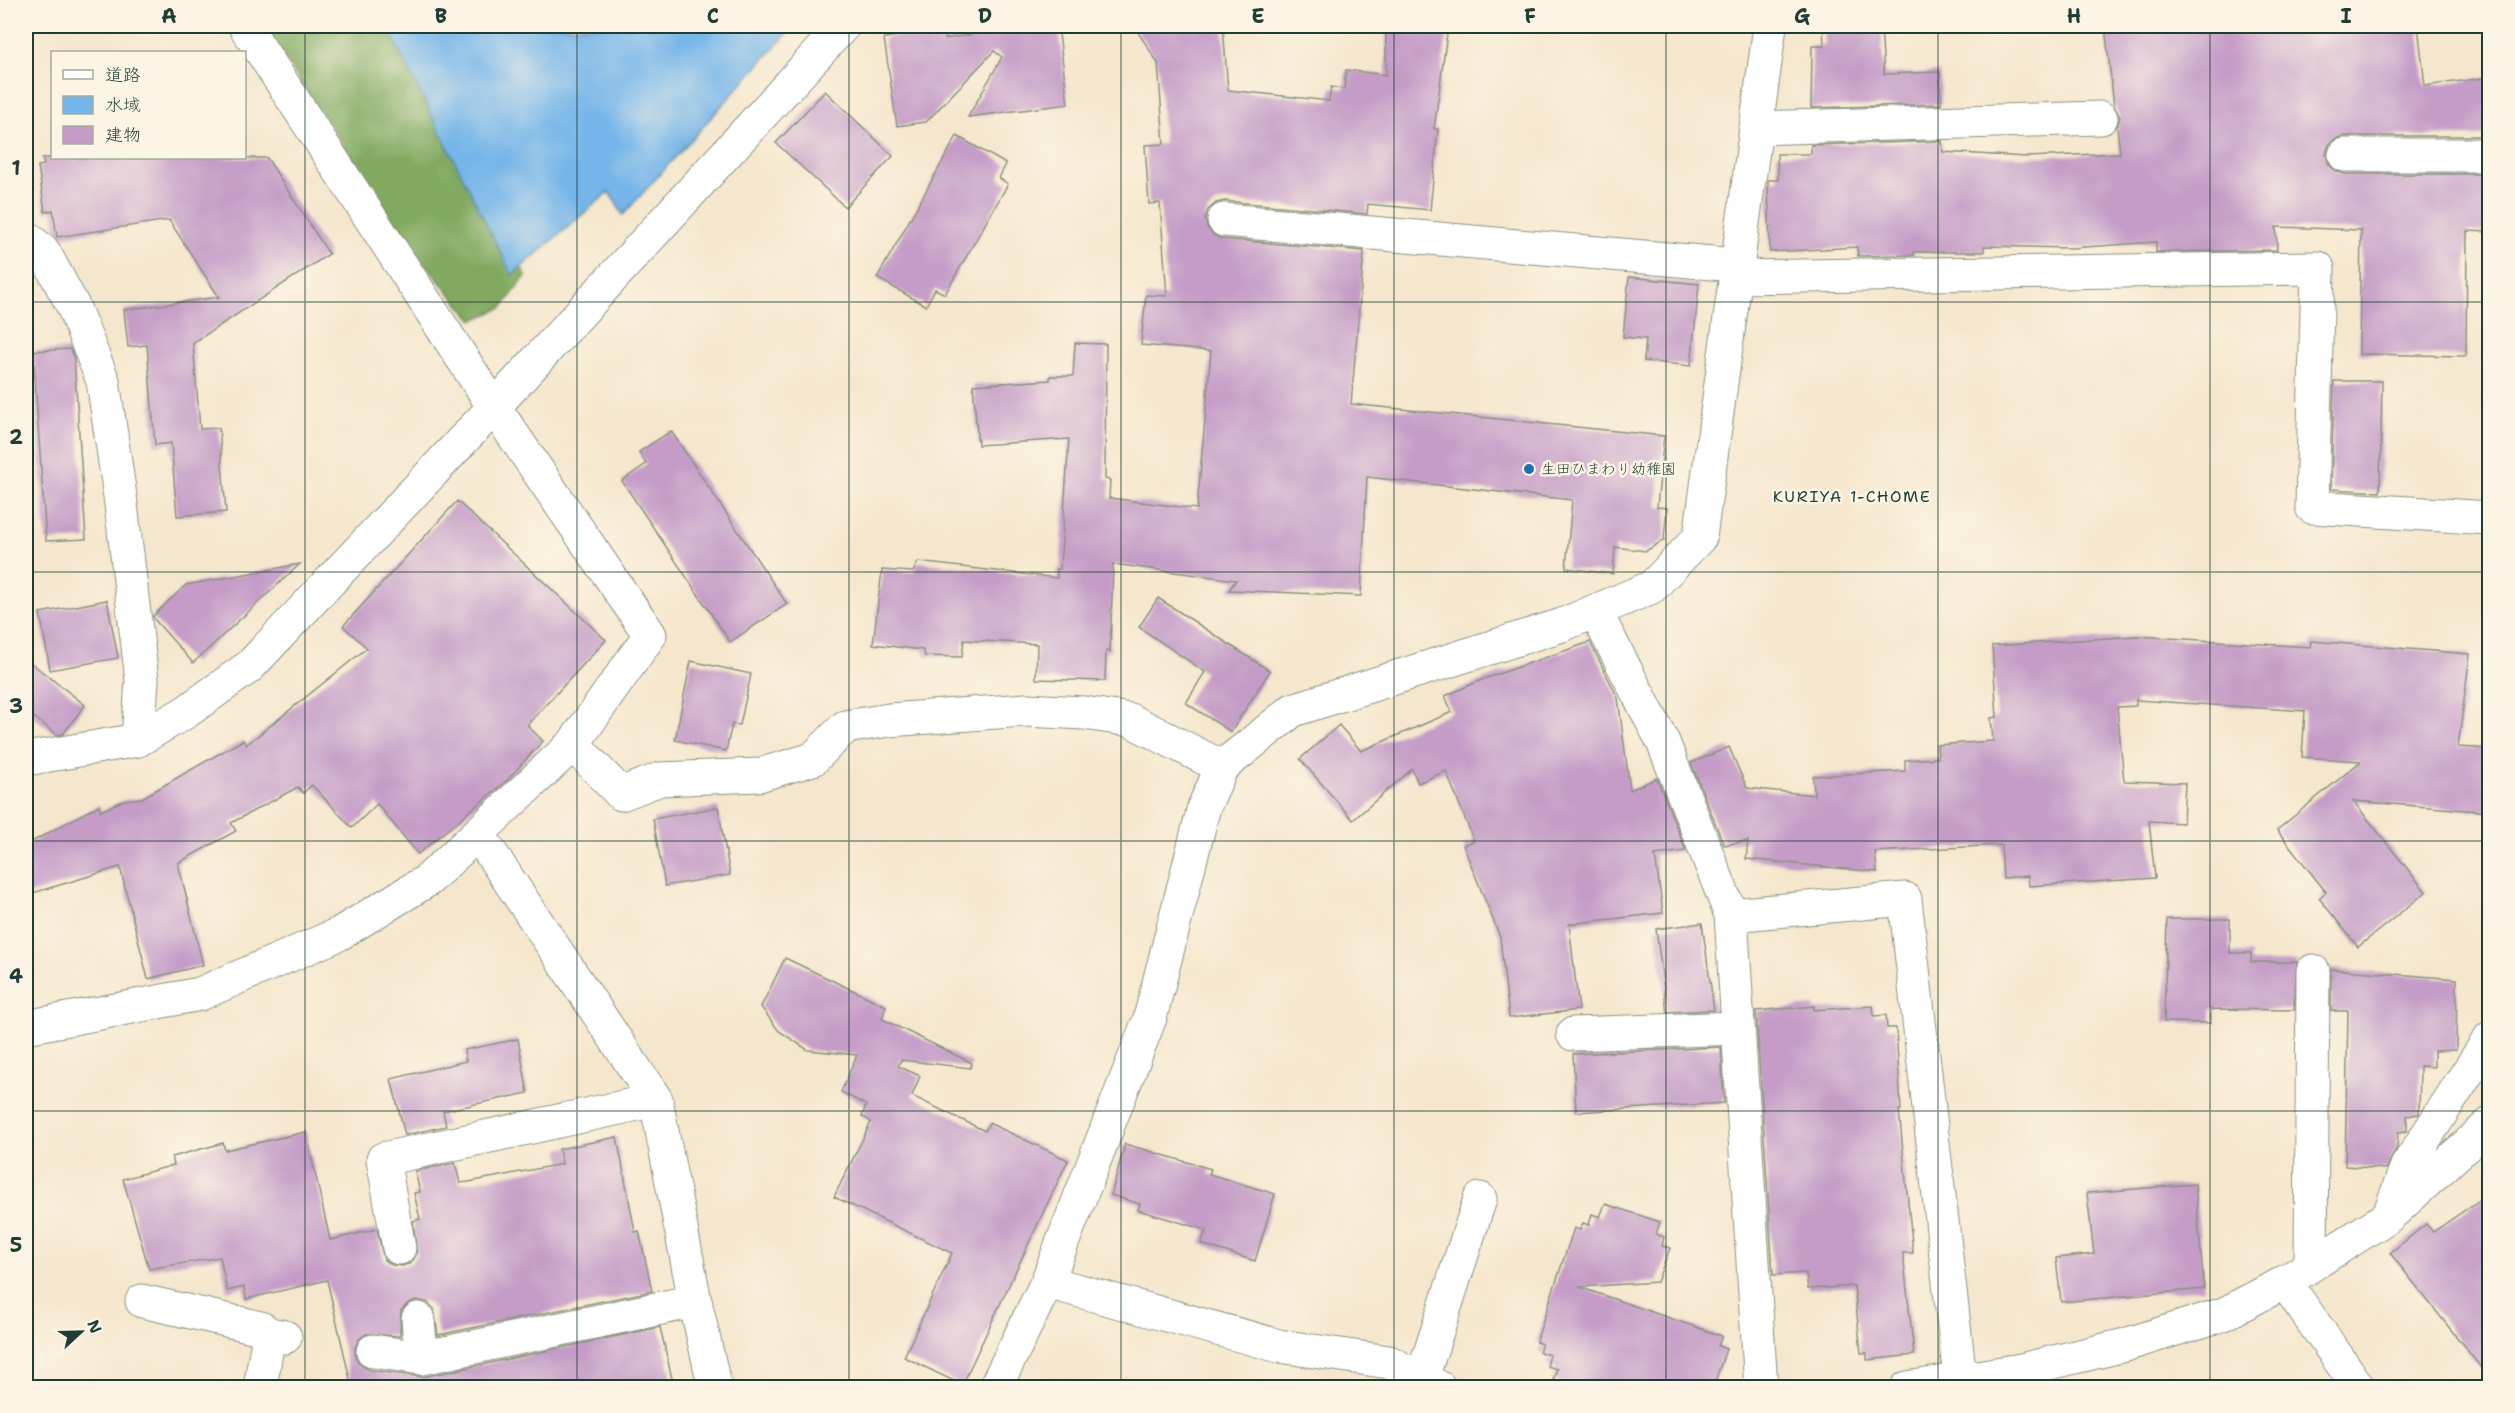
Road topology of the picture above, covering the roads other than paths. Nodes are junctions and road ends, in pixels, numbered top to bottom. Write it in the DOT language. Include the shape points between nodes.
graph roads {
  1 [pos="245,26"];
  2 [pos="843,26"];
  3 [pos="1770,26"];
  4 [pos="2101,118"];
  5 [pos="1757,128"];
  6 [pos="2345,155"];
  7 [pos="2490,155"];
  8 [pos="1224,220"];
  9 [pos="26,237"];
  10 [pos="1736,271"];
  11 [pos="494,407"];
  12 [pos="2490,518"];
  13 [pos="1595,611"];
  14 [pos="138,740"];
  15 [pos="573,744"];
  16 [pos="26,759"];
  17 [pos="1222,767"];
  18 [pos="478,834"];
  19 [pos="1731,915"];
  20 [pos="2313,971"];
  21 [pos="26,1027"];
  22 [pos="1738,1028"];
  23 [pos="1572,1034"];
  24 [pos="2490,1038"];
  25 [pos="656,1100"];
  26 [pos="2490,1124"];
  27 [pos="1480,1199"];
  28 [pos="2388,1216"];
  29 [pos="399,1248"];
  30 [pos="2298,1274"];
  31 [pos="1047,1282"];
  32 [pos="142,1301"];
  33 [pos="695,1301"];
  34 [pos="418,1319"];
  35 [pos="373,1351"];
  36 [pos="421,1358"];
  37 [pos="1960,1378"];
  38 [pos="1431,1383"];
  39 [pos="1921,1386"];
  40 [pos="260,1388"];
  41 [pos="715,1388"];
  42 [pos="995,1388"];
  43 [pos="1761,1388"];
  44 [pos="2359,1388"];
  1 -- 11 [label="street"];
  2 -- 11 [label="street"];
  3 -- 5 [label="street"];
  4 -- 5 [label="street"];
  5 -- 10 [label="street"];
  6 -- 7 [label="street"];
  8 -- 10 [label="street"];
  9 -- 14 [label="street" via="44,252 73,306 104,381 142,681"];
  10 -- 12 [label="street" via="2318,268 2312,507"];
  10 -- 13 [label="street" via="1700,537 1652,586"];
  11 -- 14 [label="street" via="250,666 186,712"];
  11 -- 15 [label="street" via="650,635"];
  13 -- 17 [label="street" via="1562,625 1293,710"];
  13 -- 19 [label="street" via="1662,742"];
  14 -- 16 [label="street"];
  15 -- 17 [label="street" via="621,794 660,779 759,775 813,759 845,727 1026,710 1130,720"];
  15 -- 18 [label="street"];
  17 -- 31 [label="street" via="1204,807 1149,1018"];
  18 -- 21 [label="street" via="428,880 339,934 211,989"];
  18 -- 25 [label="street"];
  19 -- 22 [label="street"];
  19 -- 37 [label="street" via="1905,899"];
  20 -- 30 [label="street"];
  22 -- 23 [label="street"];
  22 -- 43 [label="street"];
  24 -- 28 [label="street" via="2408,1166"];
  25 -- 29 [label="street" via="383,1159"];
  25 -- 33 [label="street"];
  26 -- 28 [label="street"];
  27 -- 38 [label="street"];
  28 -- 30 [label="street"];
  30 -- 37 [label="street" via="2224,1314 2125,1345 2021,1370"];
  30 -- 44 [label="street"];
  31 -- 38 [label="street" via="1279,1346 1389,1362"];
  31 -- 42 [label="street"];
  32 -- 40 [label="street" via="261,1328 277,1336"];
  33 -- 36 [label="street"];
  33 -- 41 [label="street"];
  34 -- 36 [label="street"];
  35 -- 36 [label="street"];
  37 -- 39 [label="street"];
}
